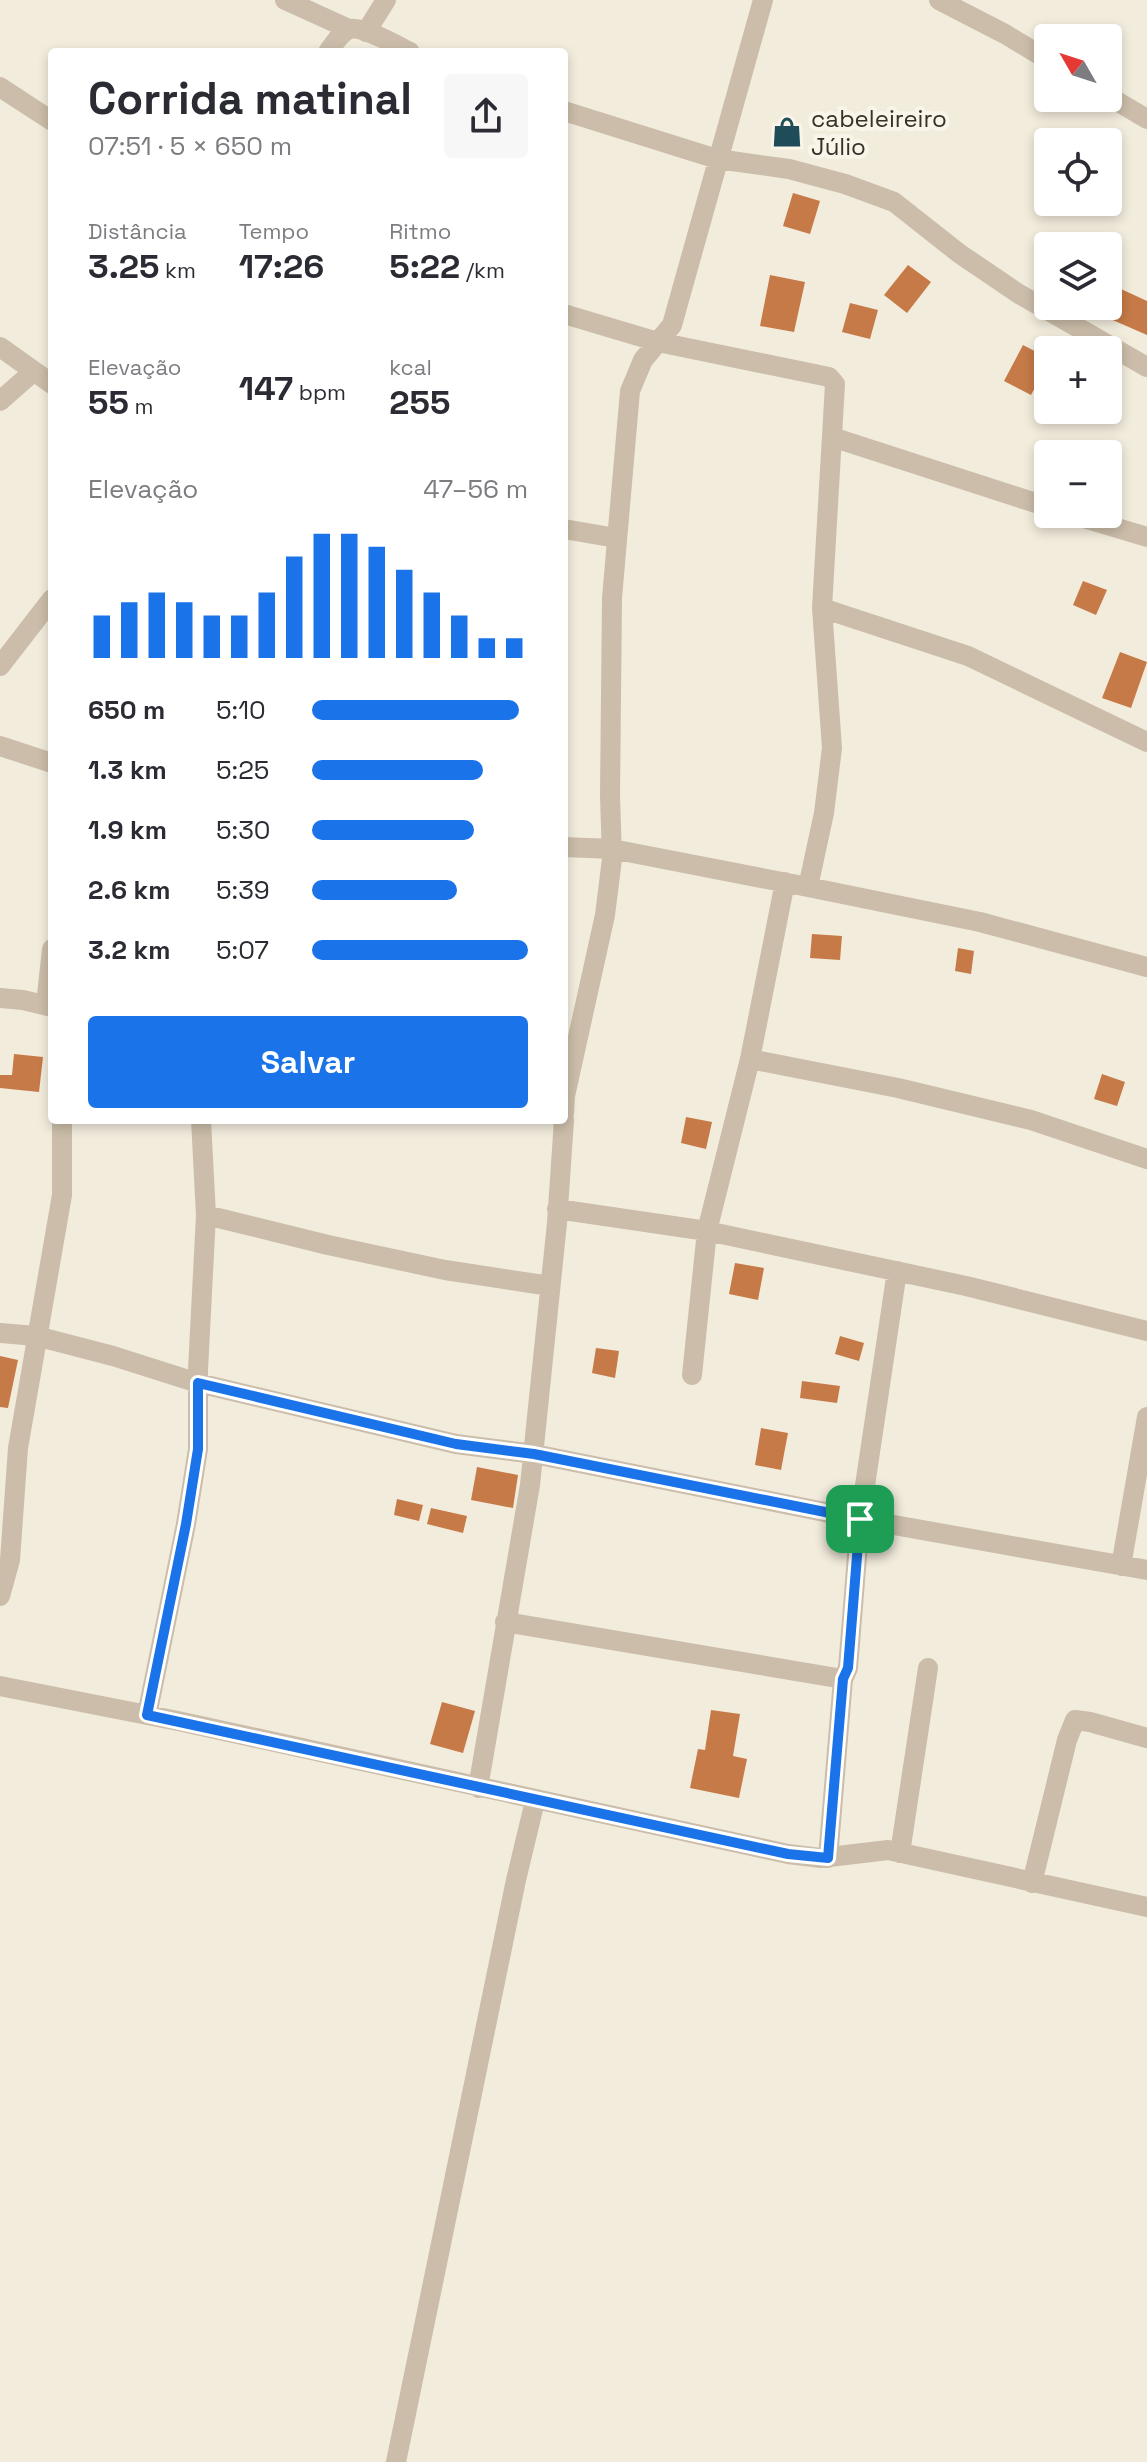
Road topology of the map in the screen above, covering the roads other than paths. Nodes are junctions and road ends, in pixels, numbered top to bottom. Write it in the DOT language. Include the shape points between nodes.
graph roads {
  1 [pos="285,0"];
  2 [pos="386,0"];
  3 [pos="763,0"];
  4 [pos="939,0"];
  5 [pos="357,31"];
  6 [pos="334,48"];
  7 [pos="400,48"];
  8 [pos="1034,52"];
  9 [pos="0,87"];
  10 [pos="1122,104"];
  11 [pos="568,112"];
  12 [pos="48,118"];
  13 [pos="1147,119"];
  14 [pos="717,159"];
  15 [pos="568,315"];
  16 [pos="658,342"];
  17 [pos="0,347"];
  18 [pos="1147,367"];
  19 [pos="33,372"];
  20 [pos="48,381"];
  21 [pos="0,401"];
  22 [pos="832,437"];
  23 [pos="1034,502"];
  24 [pos="1117,528"];
  25 [pos="568,530"];
  26 [pos="1147,537"];
  27 [pos="616,538"];
  28 [pos="48,604"];
  29 [pos="822,608"];
  30 [pos="0,666"];
  31 [pos="1147,742"];
  32 [pos="0,746"];
  33 [pos="48,762"];
  34 [pos="568,847"];
  35 [pos="612,849"];
  36 [pos="785,882"];
  37 [pos="808,887"];
  38 [pos="1147,967"];
  39 [pos="0,998"];
  40 [pos="48,1005"];
  41 [pos="750,1059"];
  42 [pos="568,1082"];
  43 [pos="62,1124"];
  44 [pos="201,1124"];
  45 [pos="562,1124"];
  46 [pos="1147,1159"];
  47 [pos="557,1209"];
  48 [pos="206,1215"];
  49 [pos="707,1231"];
  50 [pos="897,1271"];
  51 [pos="550,1286"];
  52 [pos="1147,1331"];
  53 [pos="0,1333"];
  54 [pos="36,1336"];
  55 [pos="692,1375"];
  56 [pos="198,1383"];
  57 [pos="1147,1417"];
  58 [pos="534,1454"];
  59 [pos="860,1519"];
  60 [pos="1121,1566"];
  61 [pos="1147,1570"];
  62 [pos="0,1596"];
  63 [pos="505,1622"];
  64 [pos="928,1668"];
  65 [pos="843,1679"];
  66 [pos="0,1686"];
  67 [pos="147,1715"];
  68 [pos="1147,1738"];
  69 [pos="478,1788"];
  70 [pos="535,1801"];
  71 [pos="900,1853"];
  72 [pos="828,1858"];
  73 [pos="1032,1883"];
  74 [pos="1147,1907"];
  75 [pos="396,2462"];
  1 -- 5 [label="street"];
  2 -- 5 [label="street"];
  3 -- 14 [label="street"];
  4 -- 8 [label="street"];
  5 -- 6 [label="street"];
  5 -- 7 [label="street"];
  9 -- 12 [label="street"];
  10 -- 13 [label="street"];
  11 -- 14 [label="street"];
  14 -- 16 [label="street" via="672,325"];
  14 -- 18 [label="street" via="789,169 894,202 1019,294"];
  15 -- 16 [label="street"];
  16 -- 22 [label="street" via="829,377 835,384"];
  16 -- 27 [label="street" via="643,360 630,391"];
  17 -- 19 [label="street"];
  19 -- 20 [label="street"];
  19 -- 21 [label="street"];
  22 -- 23 [label="street"];
  22 -- 29 [label="street"];
  24 -- 26 [label="street"];
  25 -- 27 [label="street"];
  27 -- 35 [label="street"];
  28 -- 30 [label="street"];
  29 -- 31 [label="street" via="968,656"];
  29 -- 37 [label="street" via="832,748"];
  32 -- 33 [label="street"];
  34 -- 35 [label="street"];
  35 -- 36 [label="street"];
  35 -- 42 [label="street" via="605,915"];
  36 -- 37 [label="street"];
  36 -- 41 [label="street"];
  37 -- 38 [label="street" via="980,922"];
  39 -- 40 [label="street"];
  41 -- 46 [label="street" via="1031,1120"];
  41 -- 49 [label="street"];
  43 -- 54 [label="street" via="62,1195"];
  44 -- 48 [label="street"];
  45 -- 47 [label="street"];
  47 -- 49 [label="street"];
  47 -- 51 [label="street"];
  48 -- 51 [label="street" via="431,1267"];
  48 -- 56 [label="street"];
  49 -- 50 [label="street"];
  49 -- 55 [label="street"];
  50 -- 52 [label="street"];
  50 -- 59 [label="street"];
  51 -- 58 [label="street"];
  53 -- 54 [label="street"];
  54 -- 56 [label="street"];
  54 -- 62 [label="street" via="18,1448 10,1560"];
  56 -- 58 [label="street" via="456,1444"];
  56 -- 67 [label="street" via="198,1449"];
  57 -- 60 [label="street"];
  58 -- 59 [label="street"];
  58 -- 63 [label="street"];
  59 -- 60 [label="street"];
  59 -- 65 [label="street"];
  60 -- 61 [label="street"];
  63 -- 65 [label="street"];
  63 -- 69 [label="street"];
  64 -- 71 [label="street"];
  65 -- 72 [label="street"];
  66 -- 67 [label="street"];
  67 -- 69 [label="street"];
  68 -- 73 [label="street" via="1075,1720"];
  69 -- 70 [label="street"];
  70 -- 72 [label="street"];
  70 -- 75 [label="street"];
  71 -- 72 [label="street"];
  71 -- 73 [label="street"];
  73 -- 74 [label="street"];
}
